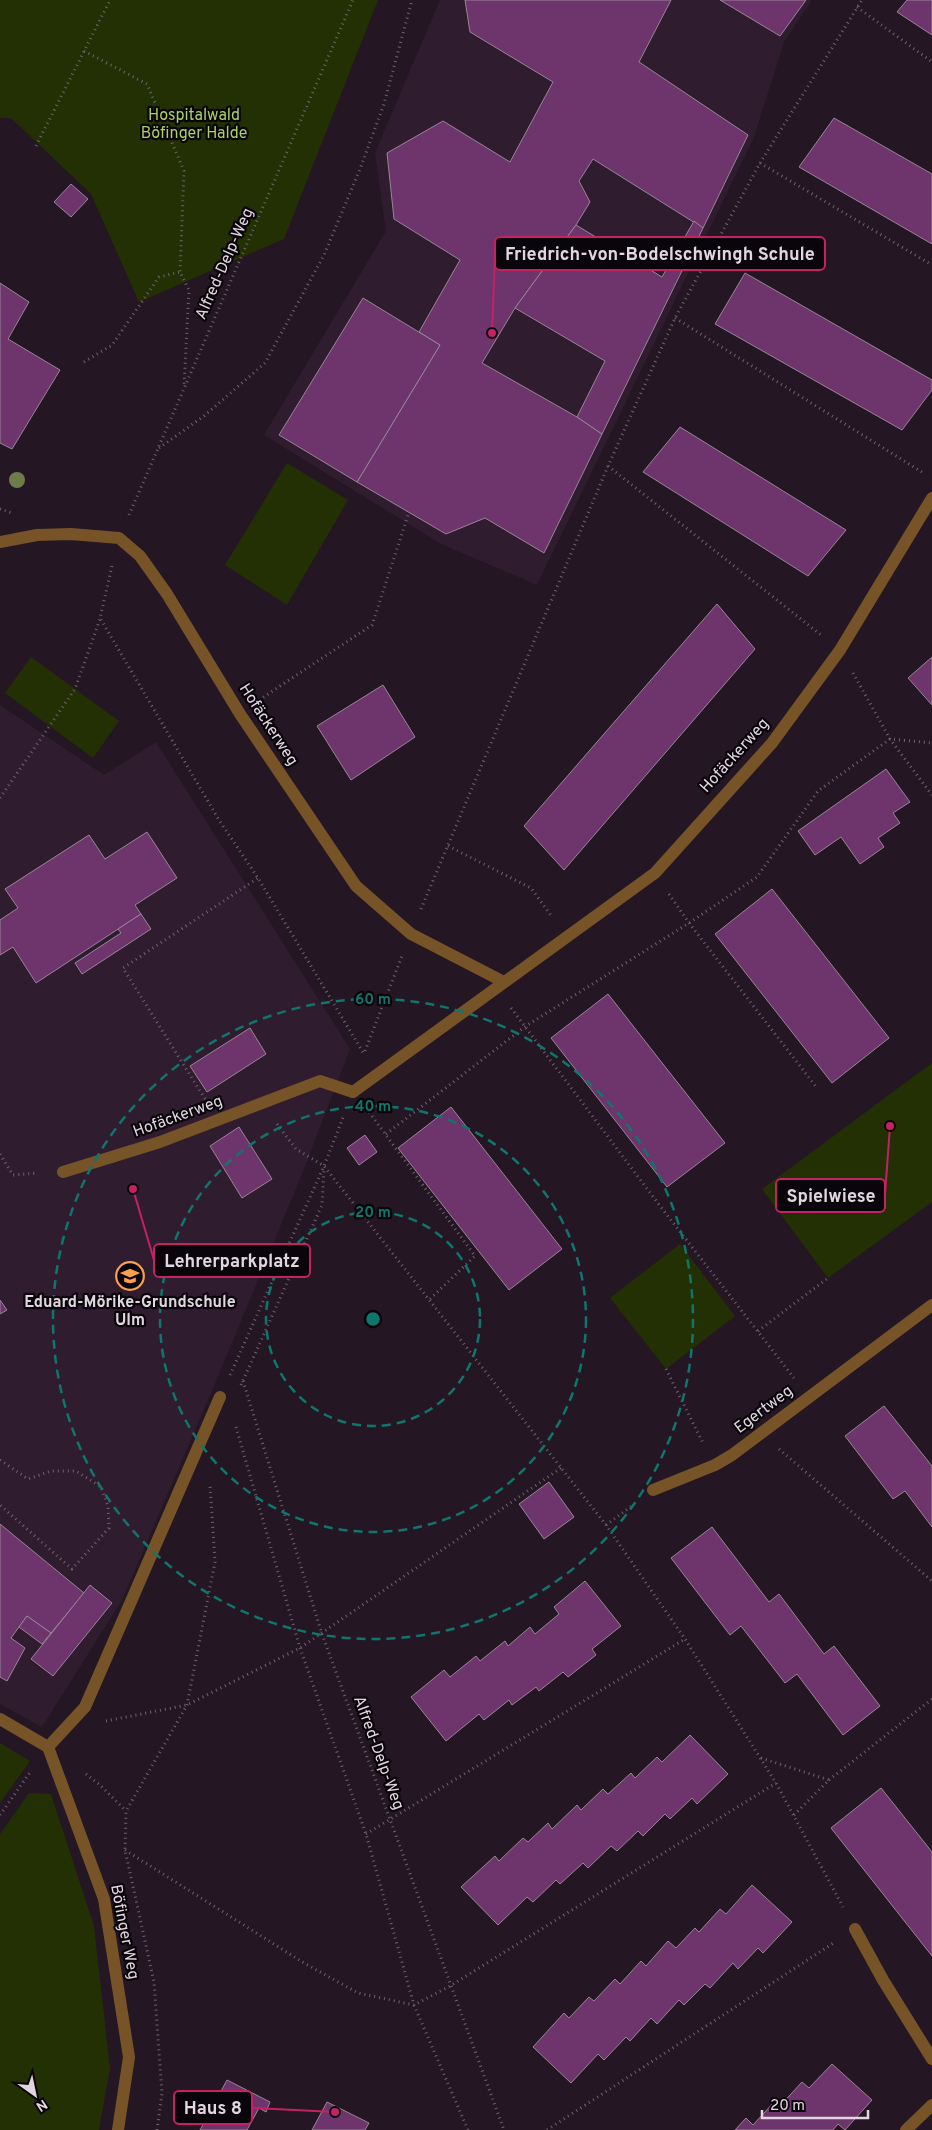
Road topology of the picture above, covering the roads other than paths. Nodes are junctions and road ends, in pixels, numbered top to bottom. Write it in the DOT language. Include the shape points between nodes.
graph roads {
  1 [pos="932,498"];
  2 [pos="0,542"];
  3 [pos="504,982"];
  4 [pos="63,1172"];
  5 [pos="932,1305"];
  6 [pos="220,1397"];
  7 [pos="653,1490"];
  8 [pos="0,1719"];
  9 [pos="48,1747"];
  10 [pos="855,1929"];
  11 [pos="932,2059"];
  12 [pos="932,2105"];
  13 [pos="118,2130"];
  14 [pos="906,2130"];
  1 -- 3 [label="street, Hofäckerweg" via="840,650 772,743 654,873"];
  2 -- 3 [label="street, Hofäckerweg" via="37,535 118,538 140,556 240,714 356,886 411,934"];
  3 -- 4 [label="street, Hofäckerweg" via="353,1092 320,1081 160,1142"];
  5 -- 7 [label="street, Egertweg" via="732,1454 715,1465"];
  6 -- 9 [label="street" via="85,1707"];
  8 -- 9 [label="street"];
  9 -- 13 [label="street, Böfinger Weg" via="104,1899 129,2057"];
  10 -- 11 [label="street"];
  12 -- 14 [label="street"];
}
